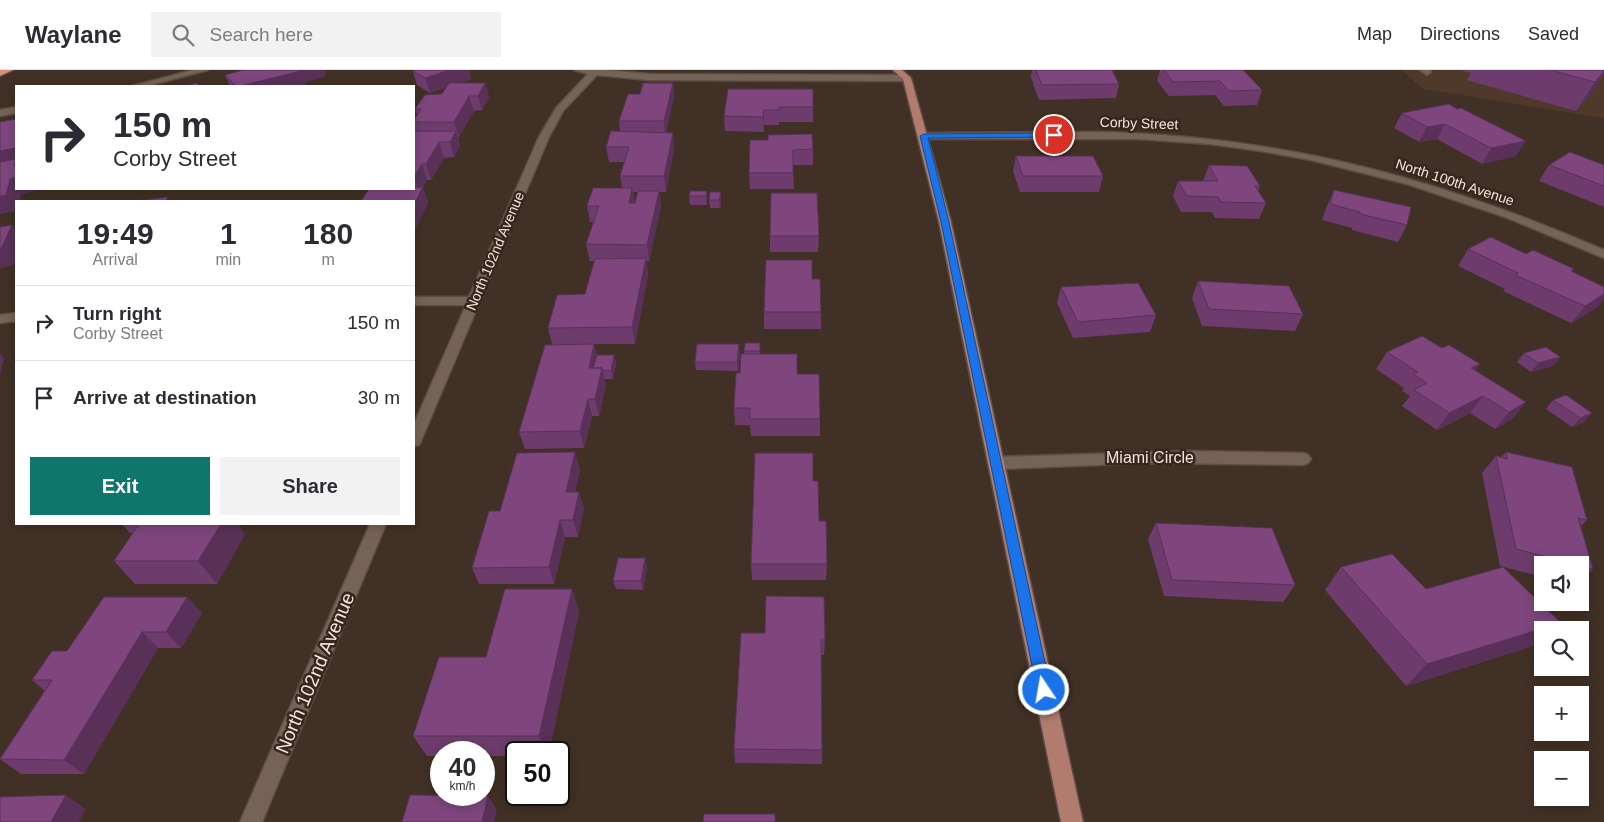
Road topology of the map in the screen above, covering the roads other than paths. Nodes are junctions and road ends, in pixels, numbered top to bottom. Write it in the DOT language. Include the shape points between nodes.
graph roads {
  1 [pos="9,70"];
  2 [pos="204,70"];
  3 [pos="578,70"];
  4 [pos="897,70"];
  5 [pos="0,73"];
  6 [pos="594,73"];
  7 [pos="910,74"];
  8 [pos="141,85"];
  9 [pos="15,110"];
  10 [pos="0,113"];
  11 [pos="924,136"];
  12 [pos="1292,153"];
  13 [pos="1604,254"];
  14 [pos="415,301"];
  15 [pos="473,301"];
  16 [pos="15,316"];
  17 [pos="0,319"];
  18 [pos="415,439"];
  19 [pos="1303,459"];
  20 [pos="996,463"];
  21 [pos="378,525"];
  22 [pos="251,822"];
  23 [pos="1072,822"];
  1 -- 5 [label="highway"];
  2 -- 8 [label="street"];
  3 -- 6 [label="street"];
  4 -- 7 [label="main road"];
  6 -- 7 [label="street" via="656,77"];
  6 -- 15 [label="street, North 102nd Avenue" via="554,118"];
  7 -- 11 [label="main road"];
  9 -- 10 [label="street"];
  11 -- 12 [label="street, Corby Street" via="1144,136"];
  11 -- 20 [label="main road"];
  12 -- 13 [label="street, North 100th Avenue" via="1443,192 1509,214"];
  14 -- 15 [label="street"];
  15 -- 18 [label="street, North 102nd Avenue"];
  16 -- 17 [label="street"];
  19 -- 20 [label="street, Miami Circle" via="1096,457"];
  20 -- 23 [label="main road"];
  21 -- 22 [label="street, North 102nd Avenue"];
}
